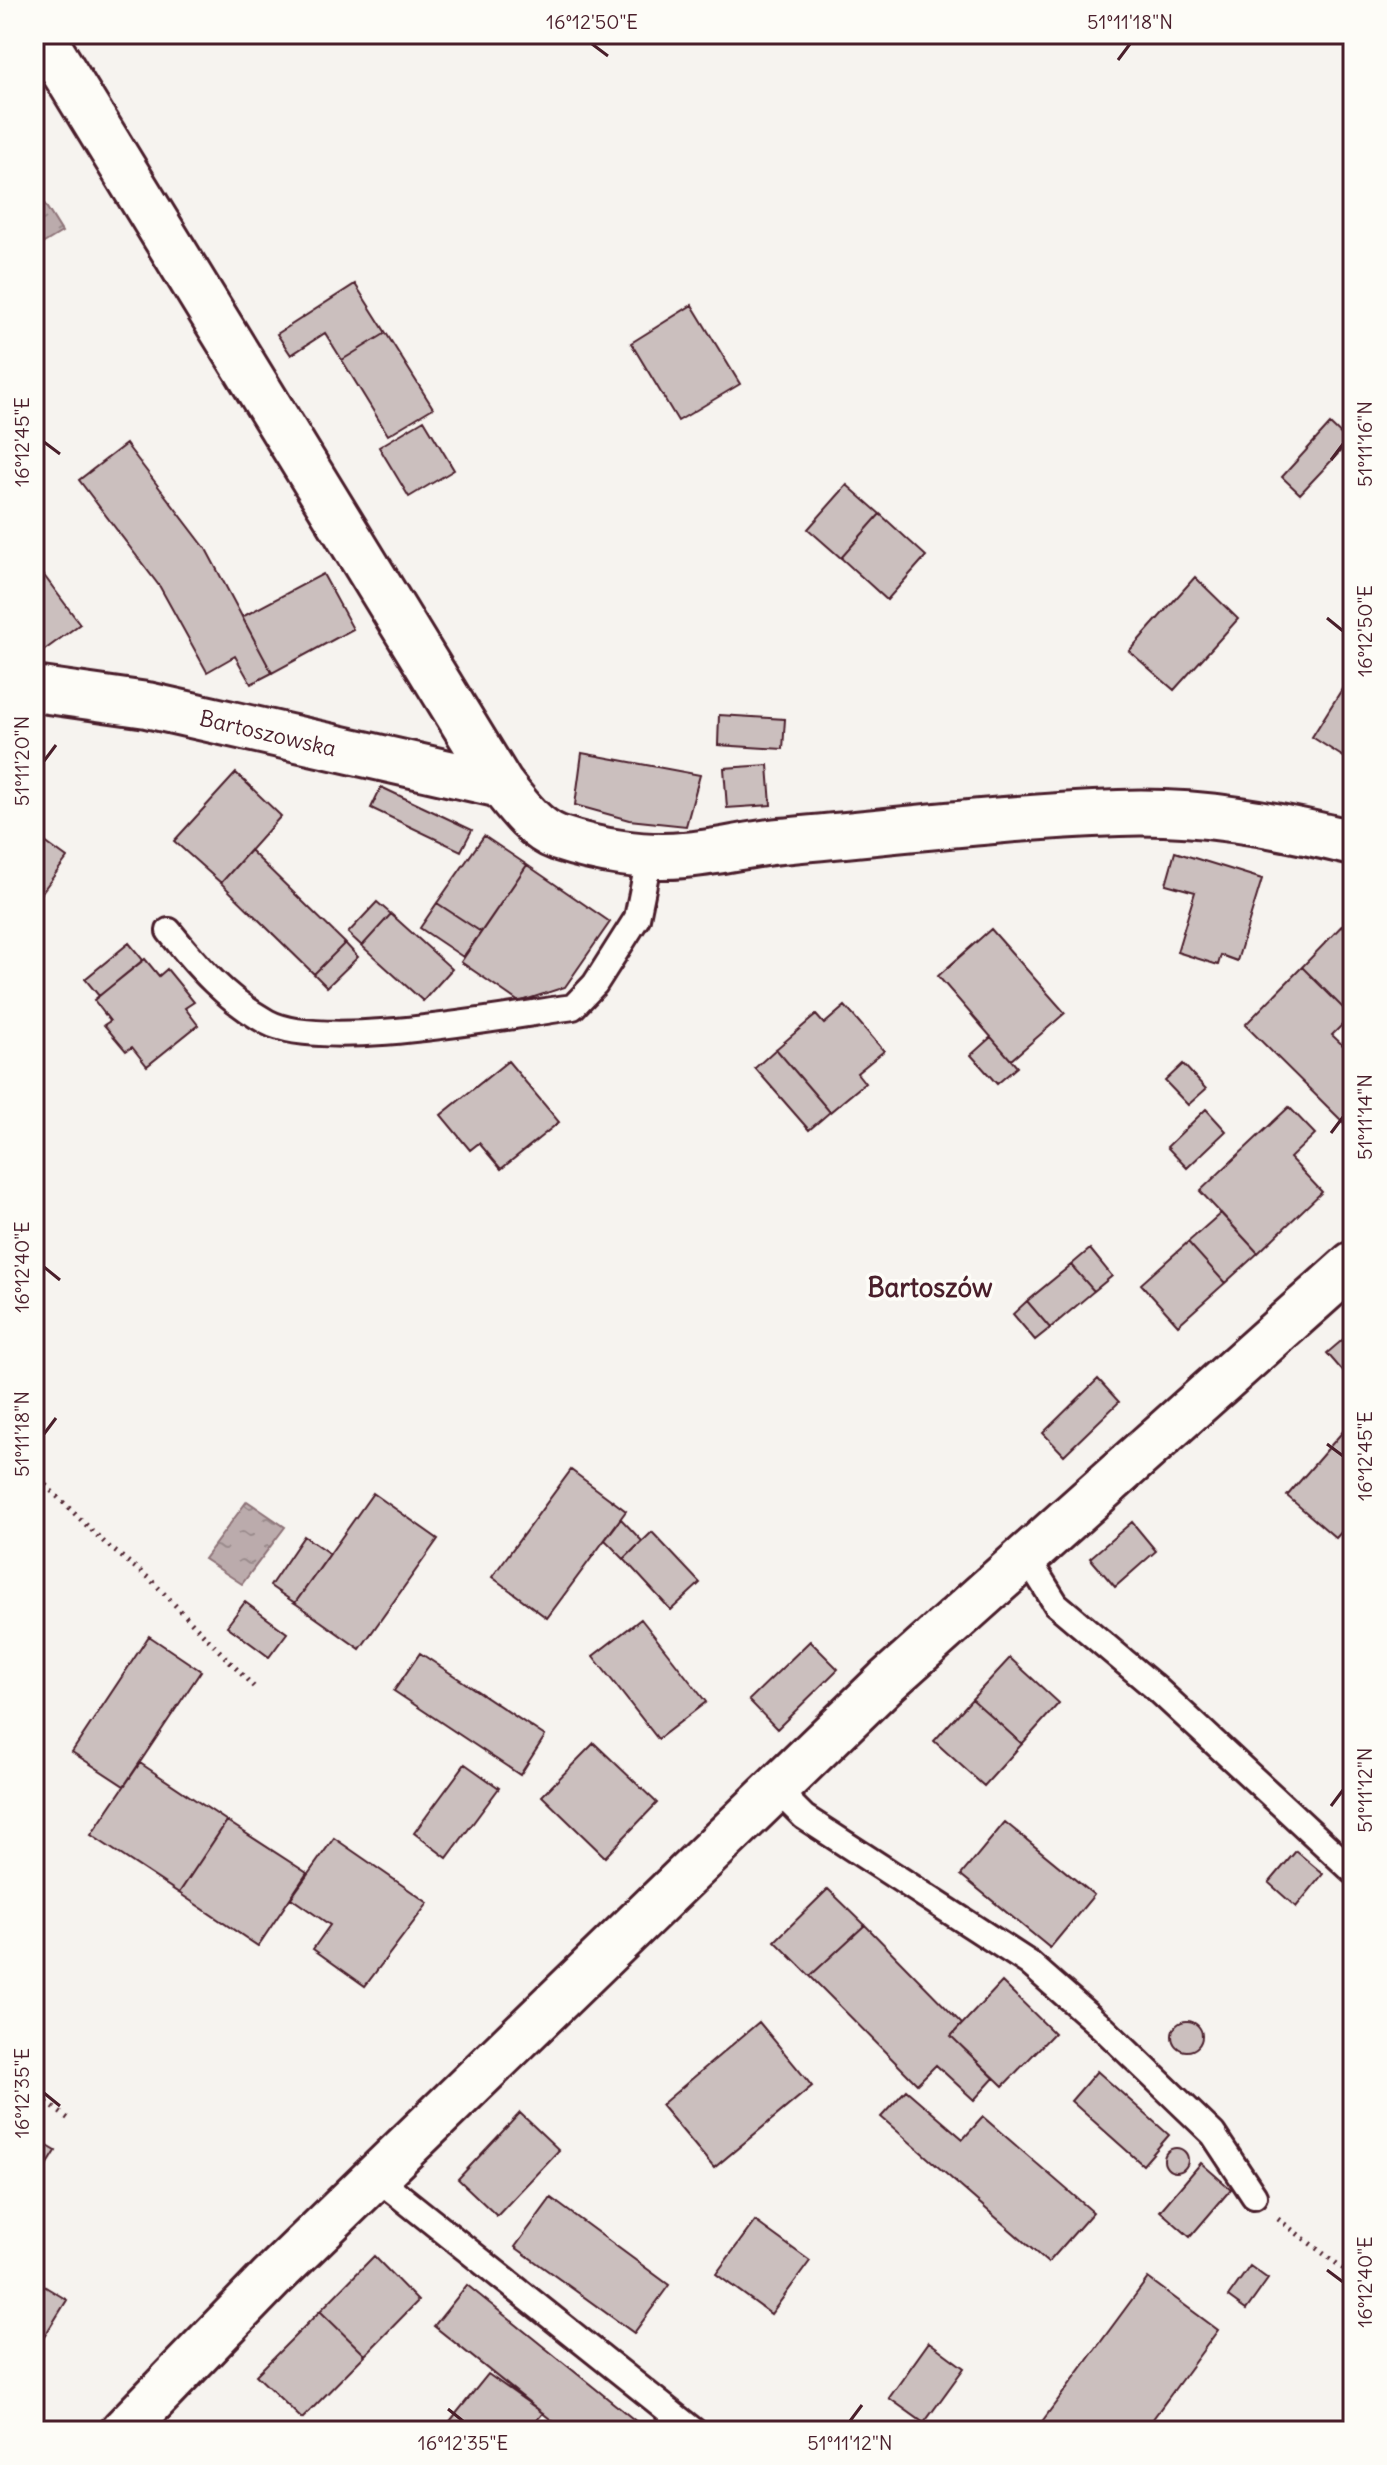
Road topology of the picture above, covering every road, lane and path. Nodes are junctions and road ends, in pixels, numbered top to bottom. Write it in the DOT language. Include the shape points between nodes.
graph roads {
  1 [pos="41,34"];
  2 [pos="34,689"];
  3 [pos="501,785"];
  4 [pos="1353,843"];
  5 [pos="650,854"];
  6 [pos="169,931"];
  7 [pos="1353,1264"];
  8 [pos="34,1474"];
  9 [pos="1026,1556"];
  10 [pos="254,1687"];
  11 [pos="776,1789"];
  12 [pos="1353,1871"];
  13 [pos="34,2093"];
  14 [pos="70,2120"];
  15 [pos="376,2177"];
  16 [pos="1254,2196"];
  17 [pos="1353,2276"];
  18 [pos="123,2431"];
  19 [pos="694,2431"];
  1 -- 3 [label="street"];
  2 -- 3 [label="street, Bartoszowska" via="147,705"];
  3 -- 5 [label="street" via="524,813 555,837"];
  4 -- 5 [label="street" via="1272,823 1197,813 1117,813 751,844 684,856"];
  5 -- 6 [label="lane" via="637,918 595,984 573,1007 311,1035 268,1023 212,984"];
  7 -- 9 [label="street"];
  8 -- 10 [label="path" via="151,1580"];
  9 -- 11 [label="street"];
  9 -- 12 [label="lane" via="1056,1604 1158,1690"];
  11 -- 15 [label="street"];
  11 -- 16 [label="lane" via="804,1817 1029,1963 1213,2134"];
  13 -- 14 [label="path"];
  15 -- 18 [label="street"];
  15 -- 19 [label="lane"];
  16 -- 17 [label="path"];
}
